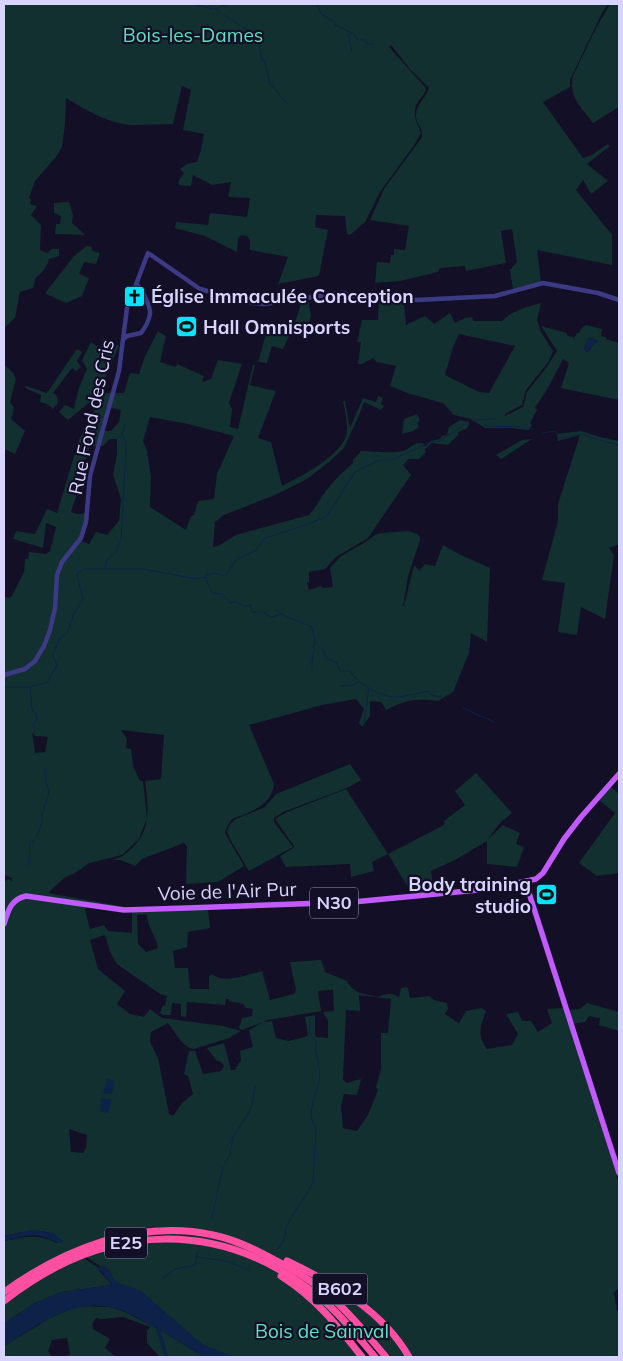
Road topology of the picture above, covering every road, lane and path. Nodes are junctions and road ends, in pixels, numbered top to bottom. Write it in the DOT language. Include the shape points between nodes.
graph roads {
  1 [pos="137,284"];
  2 [pos="619,300"];
  3 [pos="124,329"];
  4 [pos="130,335"];
  5 [pos="123,340"];
  6 [pos="4,675"];
  7 [pos="619,774"];
  8 [pos="527,881"];
  9 [pos="4,924"];
  10 [pos="619,1173"];
  11 [pos="252,1248"];
  12 [pos="259,1260"];
  13 [pos="4,1292"];
  14 [pos="4,1301"];
  15 [pos="359,1332"];
  16 [pos="362,1357"];
  17 [pos="375,1357"];
  18 [pos="386,1357"];
  19 [pos="408,1357"];
  1 -- 2 [label="street, Rue Fond des Cris" via="148,253 200,288 253,303 340,293 417,300 495,296 543,283 598,292"];
  1 -- 3 [label="street, Rue Fond des Cris" via="129,301"];
  1 -- 4 [label="street" via="150,311 143,331"];
  3 -- 4 [label="street"];
  3 -- 5 [label="street, Rue Fond des Cris"];
  4 -- 5 [label="street"];
  5 -- 6 [label="street, Rue Fond des Cris" via="119,371 90,476 86,522 81,538 62,562 57,575 50,630 35,661 25,669"];
  7 -- 8 [label="main road, Voie de l'Air Pur / N30" via="590,805 542,873"];
  8 -- 9 [label="main road, Voie de l'Air Pur / N30" via="478,890 353,902 129,910 31,896 21,897 10,906"];
  8 -- 10 [label="main road"];
  11 -- 13 [label="highway, E25" via="213,1235 161,1231 139,1233 67,1254"];
  11 -- 15 [label="highway, E25" via="316,1284 340,1305"];
  11 -- 19 [label="highway, B602" via="294,1264 346,1293 384,1325"];
  12 -- 14 [label="highway, E25" via="212,1242 162,1238 140,1240 70,1261"];
  12 -- 15 [label="highway, E25" via="310,1290"];
  12 -- 16 [label="highway, B602" via="322,1308"];
  15 -- 17 [label="highway, E25"];
  15 -- 18 [label="highway, E25"];
}
